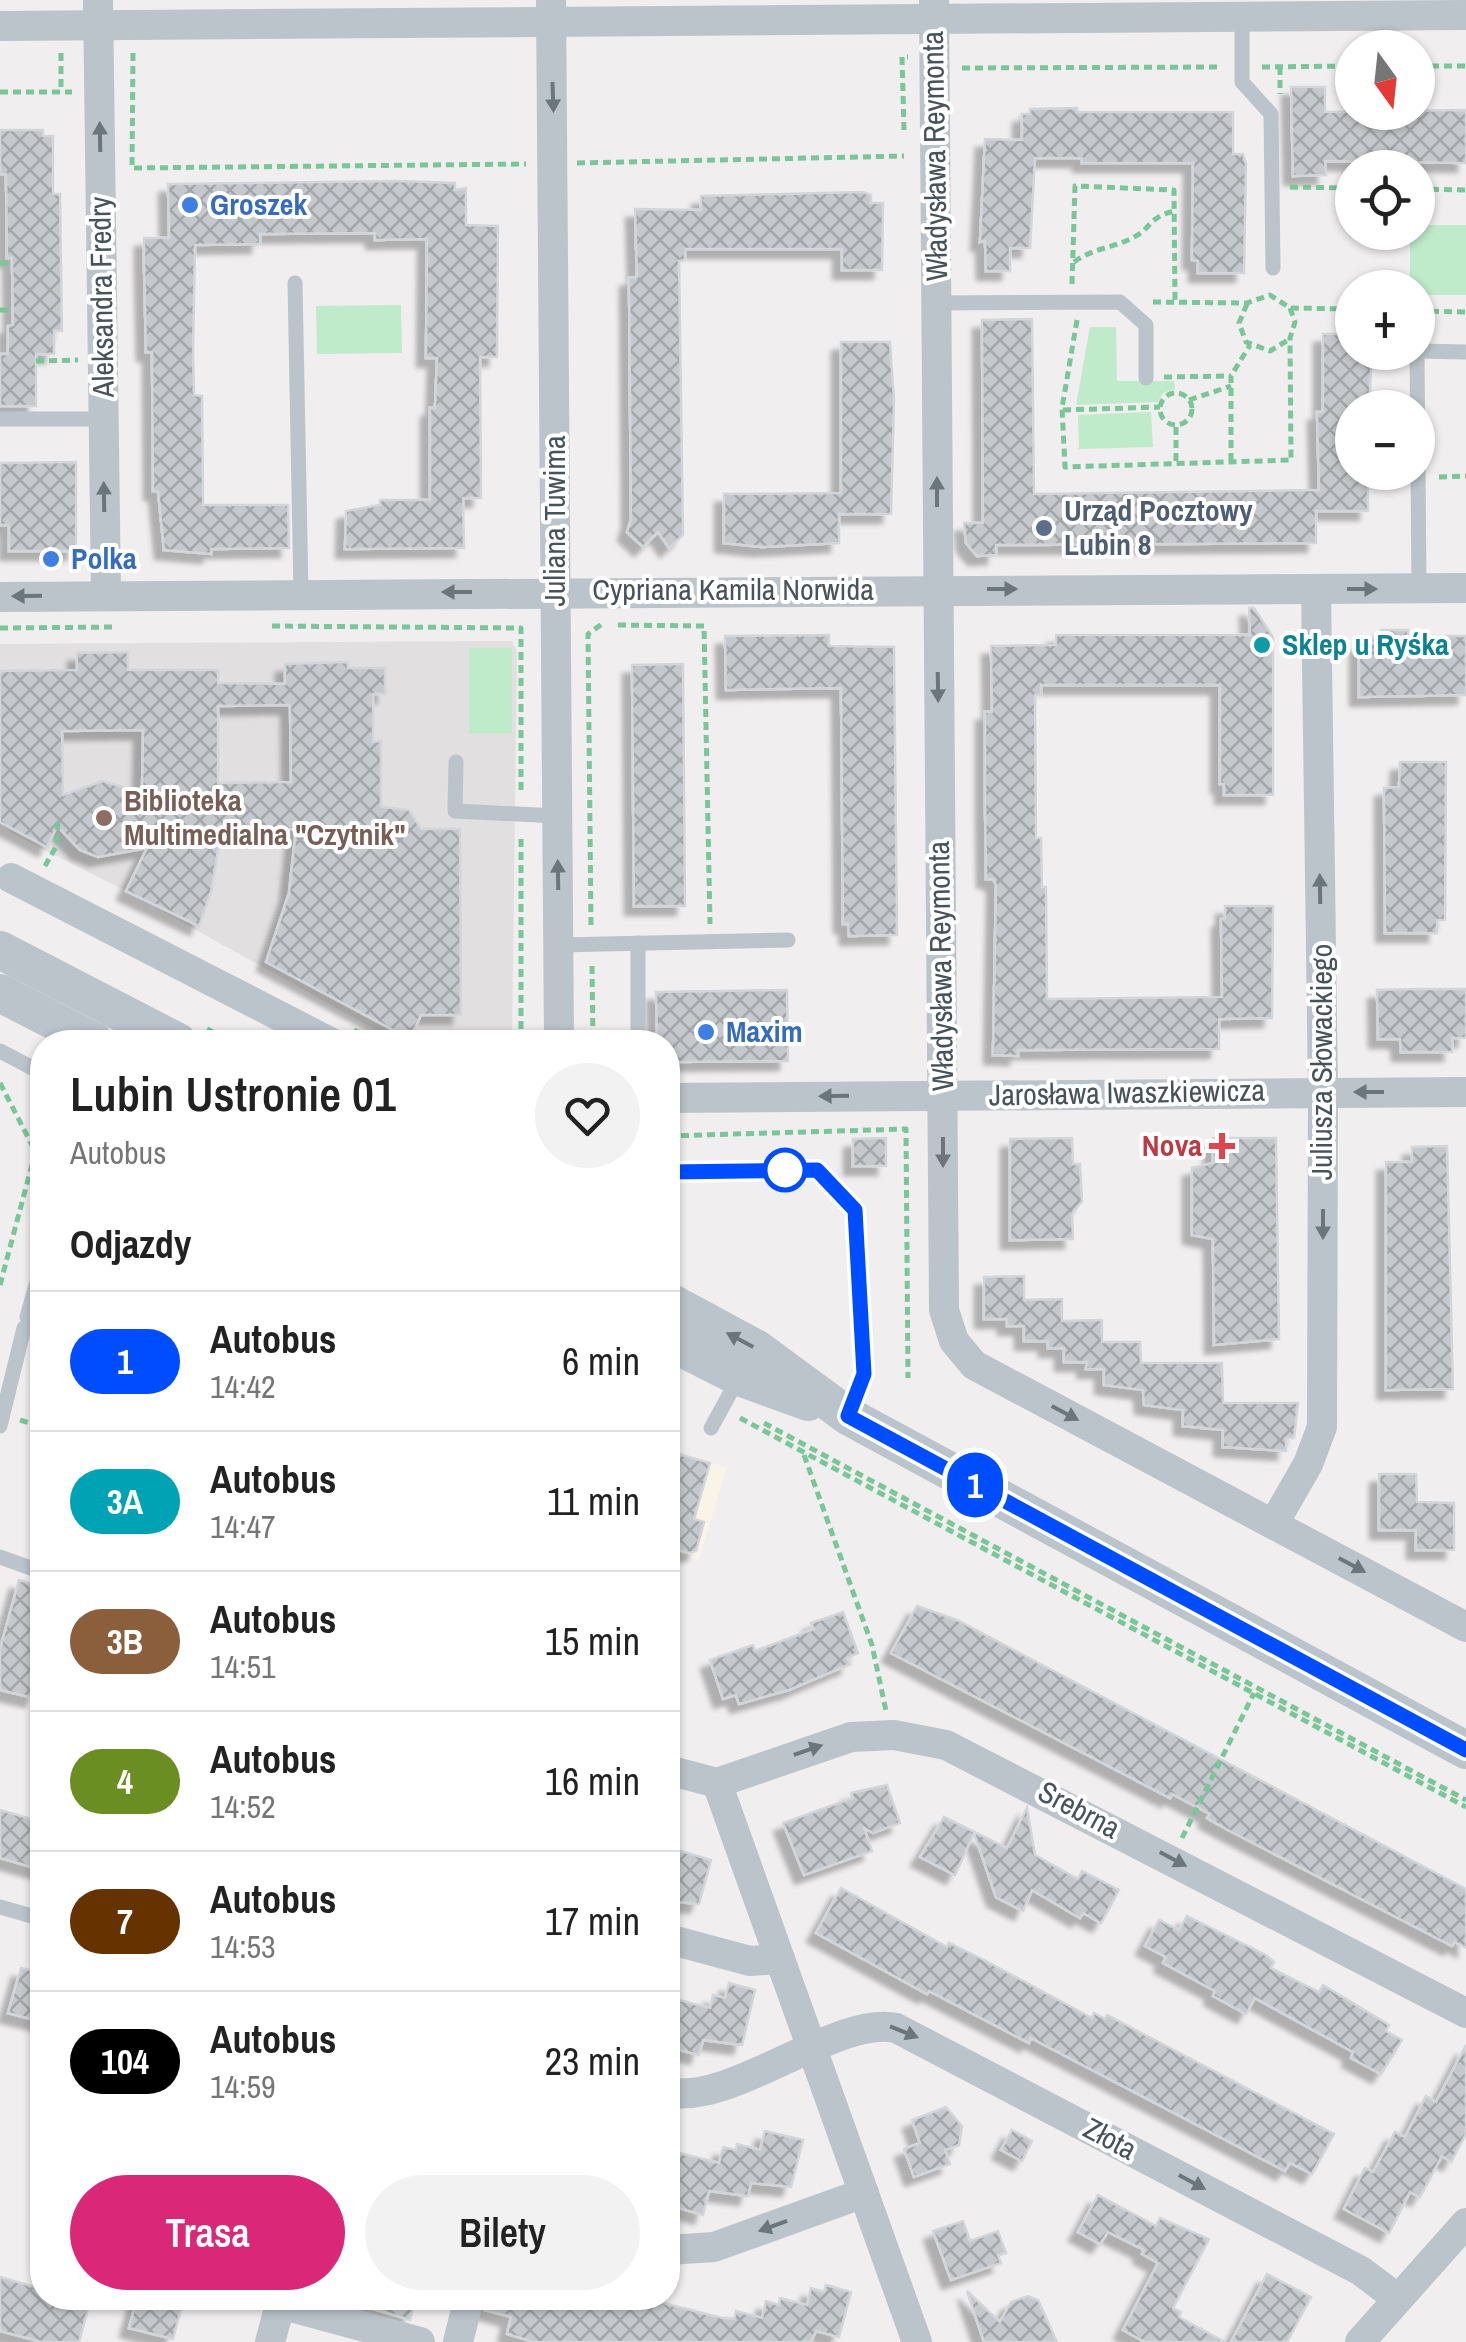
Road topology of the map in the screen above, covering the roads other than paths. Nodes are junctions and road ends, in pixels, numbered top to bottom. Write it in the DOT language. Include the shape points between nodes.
graph roads {
  1 [pos="934,10"];
  2 [pos="551,11"];
  3 [pos="98,13"];
  4 [pos="1466,15"];
  5 [pos="1242,17"];
  6 [pos="0,26"];
  7 [pos="1273,268"];
  8 [pos="295,283"];
  9 [pos="936,303"];
  10 [pos="1435,352"];
  11 [pos="1466,352"];
  12 [pos="1418,370"];
  13 [pos="1146,378"];
  14 [pos="0,419"];
  15 [pos="103,419"];
  16 [pos="1466,588"];
  17 [pos="1316,589"];
  18 [pos="1419,589"];
  19 [pos="938,590"];
  20 [pos="555,591"];
  21 [pos="301,593"];
  22 [pos="106,594"];
  23 [pos="0,597"];
  24 [pos="456,762"];
  25 [pos="557,816"];
  26 [pos="11,878"];
  27 [pos="788,940"];
  28 [pos="638,943"];
  29 [pos="558,945"];
  30 [pos="0,950"];
  31 [pos="0,993"];
  32 [pos="72,1030"];
  33 [pos="155,1030"];
  34 [pos="307,1030"];
  35 [pos="559,1030"];
  36 [pos="638,1030"];
  37 [pos="0,1051"];
  38 [pos="30,1067"];
  39 [pos="1323,1092"];
  40 [pos="1466,1092"];
  41 [pos="942,1096"];
  42 [pos="680,1098"];
  43 [pos="680,1172"];
  44 [pos="680,1307"];
  45 [pos="30,1308"];
  46 [pos="680,1352"];
  47 [pos="729,1396"];
  48 [pos="848,1416"];
  49 [pos="0,1426"];
  50 [pos="711,1428"];
  51 [pos="1274,1523"];
  52 [pos="0,1557"];
  53 [pos="30,1568"];
  54 [pos="1466,1627"];
  55 [pos="1466,1750"];
  56 [pos="680,1773"];
  57 [pos="717,1783"];
  58 [pos="0,1906"];
  59 [pos="30,1915"];
  60 [pos="680,1942"];
  61 [pos="780,1959"];
  62 [pos="1466,2013"];
  63 [pos="813,2050"];
  64 [pos="680,2092"];
  65 [pos="864,2194"];
  66 [pos="1466,2224"];
  67 [pos="680,2249"];
  68 [pos="1398,2300"];
  69 [pos="279,2310"];
  70 [pos="312,2310"];
  71 [pos="466,2310"];
  72 [pos="270,2342"];
  73 [pos="420,2342"];
  74 [pos="458,2342"];
  75 [pos="917,2342"];
  76 [pos="1360,2342"];
  1 -- 2 [label="street"];
  1 -- 5 [label="street"];
  1 -- 9 [label="street, Władysława Reymonta"];
  2 -- 3 [label="street" via="133,26"];
  2 -- 20 [label="street, Juliana Tuwima, one-way"];
  3 -- 6 [label="street"];
  15 -- 3 [label="street, Aleksandra Fredry, one-way"];
  4 -- 5 [label="street"];
  5 -- 7 [label="lane" via="1242,82 1271,114"];
  8 -- 21 [label="lane"];
  9 -- 13 [label="lane" via="1120,302 1146,325"];
  19 -- 9 [label="street, Władysława Reymonta, one-way"];
  10 -- 11 [label="lane"];
  12 -- 18 [label="lane"];
  14 -- 15 [label="lane"];
  22 -- 15 [label="street, Aleksandra Fredry, one-way"];
  16 -- 18 [label="street, Cypriana Kamila Norwida"];
  17 -- 18 [label="street, Cypriana Kamila Norwida, one-way"];
  19 -- 17 [label="street, Cypriana Kamila Norwida, one-way"];
  39 -- 17 [label="street, Juliusza Słowackiego, one-way"];
  19 -- 20 [label="street, Cypriana Kamila Norwida"];
  19 -- 41 [label="street, Władysława Reymonta, one-way"];
  20 -- 21 [label="street, Cypriana Kamila Norwida, one-way"];
  20 -- 25 [label="street, Juliana Tuwima"];
  21 -- 22 [label="street, Cypriana Kamila Norwida"];
  22 -- 23 [label="street, Cypriana Kamila Norwida, one-way"];
  24 -- 25 [label="lane" via="455,811"];
  29 -- 25 [label="street, Juliana Tuwima, one-way"];
  26 -- 34 [label="street"];
  27 -- 28 [label="lane"];
  28 -- 29 [label="lane"];
  28 -- 36 [label="lane"];
  29 -- 35 [label="street, Juliana Tuwima"];
  30 -- 33 [label="street"];
  31 -- 32 [label="street"];
  37 -- 38 [label="lane"];
  40 -- 39 [label="street, Jarosława Iwaszkiewicza, one-way"];
  39 -- 41 [label="street, Jarosława Iwaszkiewicza"];
  39 -- 51 [label="street, Juliusza Słowackiego, one-way" via="1322,1427"];
  41 -- 42 [label="street, Jarosława Iwaszkiewicza, one-way"];
  41 -- 51 [label="street, Władysława Reymonta, one-way" via="944,1310 954,1342 974,1366"];
  43 -- 48 [label="lane" via="817,1170 855,1210 864,1374"];
  48 -- 44 [label="street, one-way" via="757,1349"];
  45 -- 49 [label="lane"];
  46 -- 47 [label="street"];
  47 -- 48 [label="street"];
  47 -- 50 [label="lane"];
  48 -- 55 [label="street"];
  51 -- 54 [label="street, Władysława Reymonta, one-way"];
  52 -- 53 [label="lane"];
  56 -- 57 [label="street"];
  57 -- 61 [label="street"];
  57 -- 62 [label="street, Srebrna, one-way" via="830,1742 888,1735 926,1739 971,1754"];
  58 -- 59 [label="lane"];
  60 -- 61 [label="street" via="750,1961"];
  61 -- 63 [label="street"];
  63 -- 64 [label="street, Złota" via="700,2092"];
  63 -- 65 [label="street"];
  63 -- 68 [label="street, Złota, one-way" via="867,2027 903,2030 1361,2271"];
  65 -- 67 [label="street, one-way" via="714,2248"];
  65 -- 75 [label="street"];
  66 -- 68 [label="street"];
  68 -- 76 [label="street"];
  69 -- 72 [label="street"];
  70 -- 73 [label="street"];
  71 -- 74 [label="street"];
}
